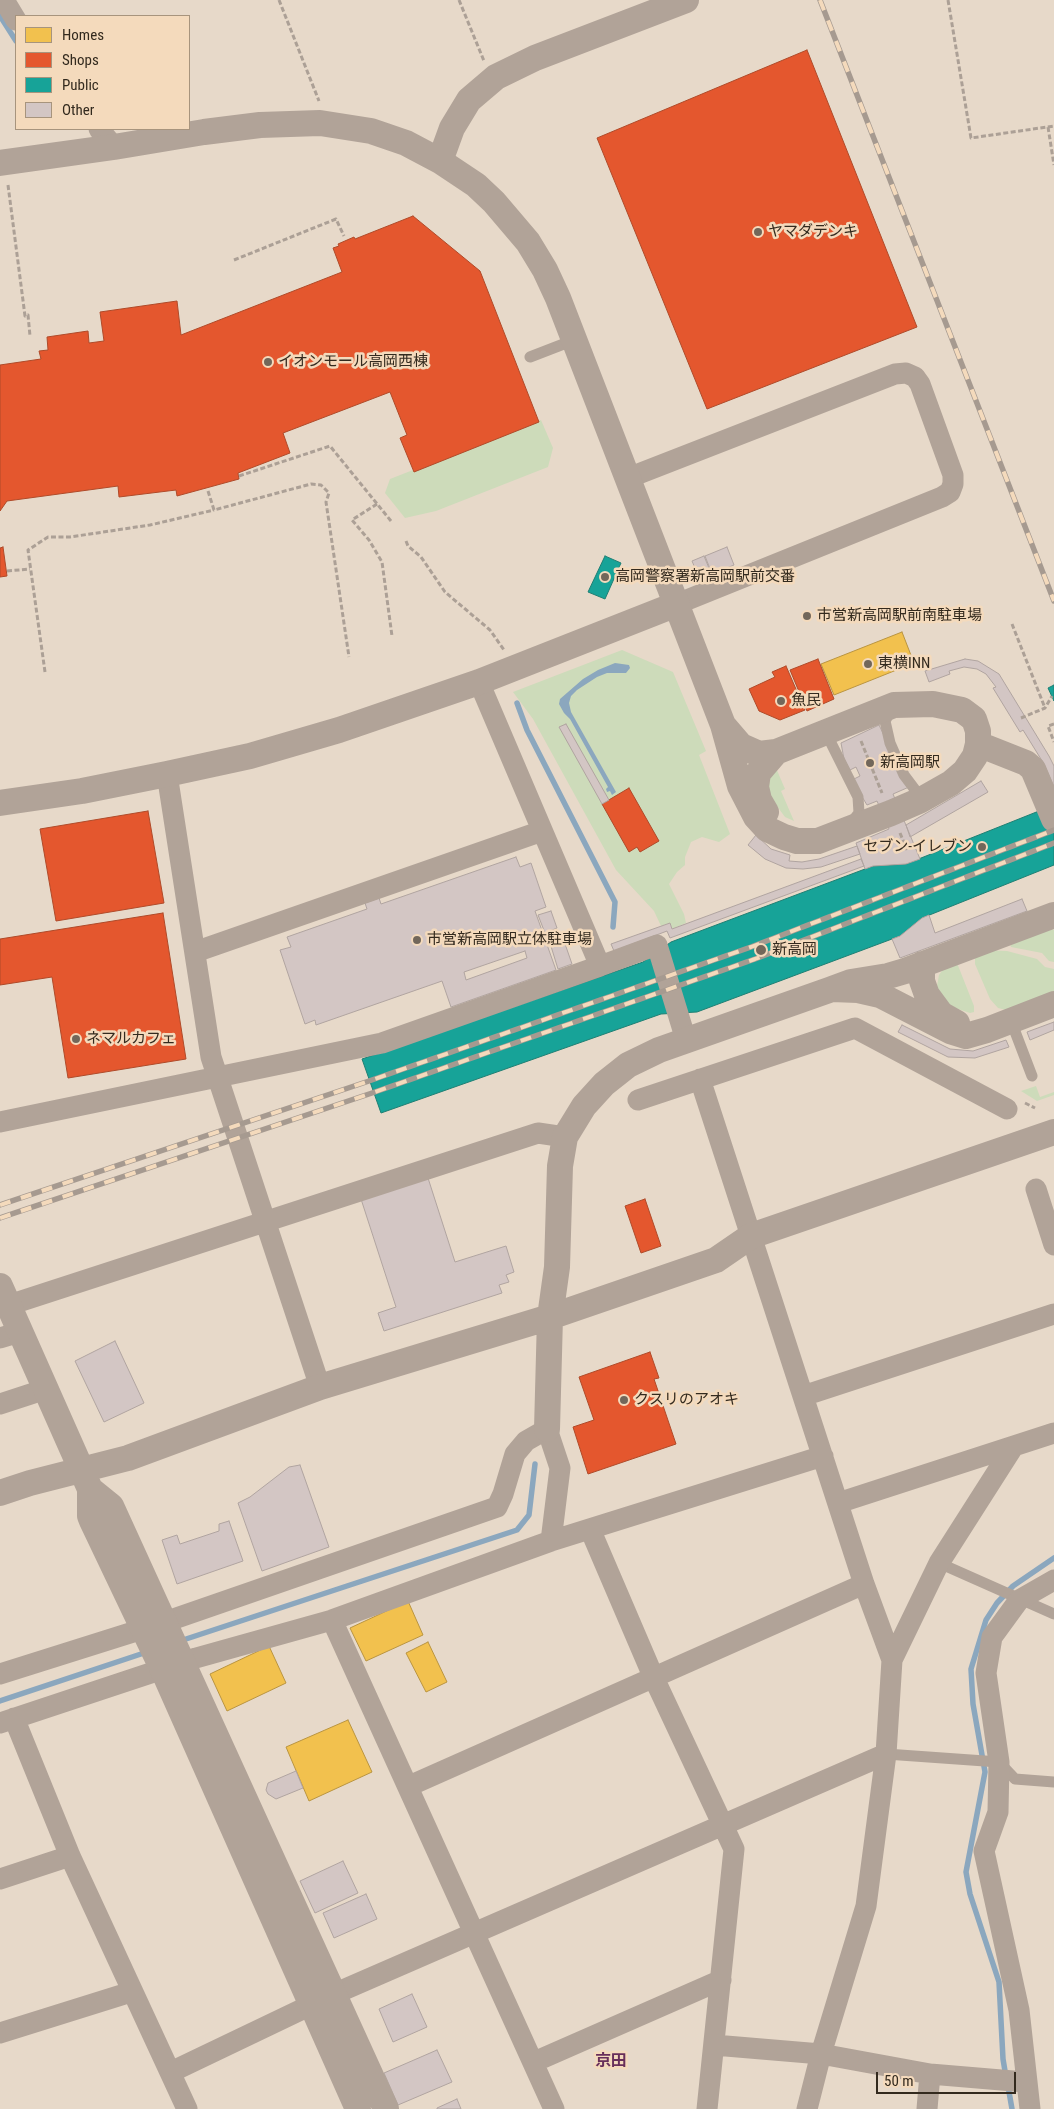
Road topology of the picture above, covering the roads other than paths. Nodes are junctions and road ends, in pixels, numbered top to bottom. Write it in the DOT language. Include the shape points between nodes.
graph roads {
  1 [pos="4,0"];
  2 [pos="686,0"];
  3 [pos="15,18"];
  4 [pos="106,138"];
  5 [pos="440,161"];
  6 [pos="4,174"];
  7 [pos="574,340"];
  8 [pos="530,357"];
  9 [pos="628,478"];
  10 [pos="677,604"];
  11 [pos="479,682"];
  12 [pos="894,705"];
  13 [pos="723,725"];
  14 [pos="813,737"];
  15 [pos="978,744"];
  16 [pos="776,752"];
  17 [pos="167,774"];
  18 [pos="931,795"];
  19 [pos="0,803"];
  20 [pos="1054,819"];
  21 [pos="542,831"];
  22 [pos="845,832"];
  23 [pos="784,836"];
  24 [pos="1054,915"];
  25 [pos="195,952"];
  26 [pos="922,964"];
  27 [pos="600,966"];
  28 [pos="832,989"];
  29 [pos="1054,1004"];
  30 [pos="1011,1021"];
  31 [pos="987,1030"];
  32 [pos="686,1040"];
  33 [pos="217,1076"];
  34 [pos="1032,1076"];
  35 [pos="700,1079"];
  36 [pos="638,1100"];
  37 [pos="1006,1109"];
  38 [pos="0,1122"];
  39 [pos="1054,1132"];
  40 [pos="565,1137"];
  41 [pos="1036,1190"];
  42 [pos="264,1221"];
  43 [pos="751,1236"];
  44 [pos="1054,1245"];
  45 [pos="4,1296"];
  46 [pos="1054,1314"];
  47 [pos="550,1317"];
  48 [pos="10,1335"];
  49 [pos="320,1388"];
  50 [pos="46,1389"];
  51 [pos="803,1396"];
  52 [pos="0,1404"];
  53 [pos="547,1429"];
  54 [pos="1054,1433"];
  55 [pos="1013,1447"];
  56 [pos="823,1456"];
  57 [pos="86,1480"];
  58 [pos="0,1493"];
  59 [pos="838,1503"];
  60 [pos="590,1529"];
  61 [pos="551,1541"];
  62 [pos="939,1563"];
  63 [pos="1054,1580"];
  64 [pos="864,1584"];
  65 [pos="1020,1600"];
  66 [pos="1054,1614"];
  67 [pos="332,1620"];
  68 [pos="164,1646"];
  69 [pos="892,1660"];
  70 [pos="0,1674"];
  71 [pos="653,1676"];
  72 [pos="7,1720"];
  73 [pos="886,1754"];
  74 [pos="999,1762"];
  75 [pos="1054,1782"];
  76 [pos="409,1786"];
  77 [pos="723,1824"];
  78 [pos="70,1856"];
  79 [pos="0,1879"];
  80 [pos="473,1933"];
  81 [pos="721,1980"];
  82 [pos="131,1992"];
  83 [pos="322,2000"];
  84 [pos="0,2033"];
  85 [pos="714,2045"];
  86 [pos="821,2054"];
  87 [pos="534,2062"];
  88 [pos="171,2072"];
  89 [pos="930,2074"];
  90 [pos="1025,2082"];
  91 [pos="187,2109"];
  92 [pos="358,2109"];
  93 [pos="386,2109"];
  94 [pos="554,2109"];
  95 [pos="707,2109"];
  96 [pos="807,2109"];
  97 [pos="927,2109"];
  98 [pos="1030,2109"];
  1 -- 3 [label="street"];
  2 -- 5 [label="street" via="535,58 496,77 470,100 452,128"];
  4 -- 5 [label="street" via="260,125 325,124 370,131 406,143"];
  4 -- 6 [label="street"];
  5 -- 7 [label="street" via="476,185 528,242 545,270"];
  7 -- 8 [label="lane"];
  7 -- 9 [label="street"];
  9 -- 10 [label="street"];
  9 -- 10 [label="street" via="895,374 906,373 920,384 952,451 953,484 950,492 942,497"];
  10 -- 11 [label="street"];
  10 -- 13 [label="street"];
  11 -- 17 [label="street" via="250,756"];
  11 -- 21 [label="street"];
  12 -- 14 [label="street"];
  12 -- 15 [label="street" via="933,704 962,710 974,719"];
  12 -- 18 [label="lane" via="885,721 890,743 904,775 916,791"];
  13 -- 16 [label="street" via="741,746 759,754"];
  13 -- 23 [label="street" via="740,786 756,817 767,829"];
  14 -- 16 [label="street"];
  14 -- 22 [label="lane" via="830,741 858,797 859,813"];
  15 -- 18 [label="street" via="966,771"];
  15 -- 20 [label="street" via="1026,763 1033,769"];
  16 -- 23 [label="street" via="758,773 756,787 768,818"];
  17 -- 19 [label="street"];
  17 -- 25 [label="street"];
  18 -- 22 [label="street"];
  21 -- 25 [label="street"];
  21 -- 27 [label="street"];
  22 -- 23 [label="street" via="818,841 797,841"];
  24 -- 26 [label="street"];
  25 -- 33 [label="street" via="211,1057"];
  26 -- 28 [label="street"];
  26 -- 31 [label="street" via="922,982 941,1014 972,1029"];
  27 -- 32 [label="street" via="657,945"];
  27 -- 33 [label="street" via="382,1043"];
  28 -- 31 [label="street" via="880,995 966,1036"];
  28 -- 32 [label="street"];
  29 -- 30 [label="street"];
  30 -- 31 [label="street"];
  30 -- 34 [label="lane"];
  32 -- 40 [label="street" via="628,1065 604,1084 584,1106"];
  33 -- 38 [label="street"];
  33 -- 42 [label="street"];
  35 -- 36 [label="street"];
  35 -- 37 [label="street" via="855,1028"];
  35 -- 43 [label="street"];
  39 -- 43 [label="street"];
  40 -- 42 [label="street" via="538,1133"];
  40 -- 47 [label="street" via="560,1166 557,1267"];
  41 -- 44 [label="street"];
  42 -- 45 [label="street"];
  42 -- 49 [label="street"];
  43 -- 47 [label="street" via="716,1260"];
  43 -- 51 [label="street"];
  45 -- 48 [label="street"];
  46 -- 51 [label="street"];
  47 -- 49 [label="street"];
  47 -- 53 [label="street"];
  48 -- 50 [label="street"];
  49 -- 57 [label="street" via="128,1458"];
  50 -- 52 [label="street"];
  50 -- 57 [label="street"];
  51 -- 56 [label="street"];
  53 -- 61 [label="street" via="560,1468"];
  53 -- 68 [label="street" via="526,1441 515,1454 497,1507"];
  54 -- 55 [label="street"];
  55 -- 59 [label="street"];
  55 -- 62 [label="street"];
  56 -- 59 [label="street"];
  56 -- 60 [label="street"];
  57 -- 58 [label="street" via="30,1483"];
  57 -- 68 [label="street" via="92,1521"];
  59 -- 64 [label="street"];
  60 -- 61 [label="street"];
  60 -- 71 [label="street"];
  61 -- 67 [label="street"];
  62 -- 65 [label="lane"];
  62 -- 69 [label="street"];
  63 -- 65 [label="street"];
  64 -- 69 [label="street"];
  64 -- 71 [label="street"];
  65 -- 66 [label="lane"];
  65 -- 74 [label="street" via="992,1637 986,1673"];
  67 -- 68 [label="street"];
  67 -- 76 [label="street"];
  68 -- 70 [label="street"];
  68 -- 72 [label="street"];
  68 -- 83 [label="street"];
  69 -- 73 [label="street"];
  71 -- 76 [label="street"];
  71 -- 77 [label="street"];
  72 -- 78 [label="street"];
  73 -- 74 [label="lane"];
  73 -- 77 [label="street"];
  73 -- 86 [label="street" via="866,1906"];
  74 -- 75 [label="lane" via="1015,1779"];
  74 -- 90 [label="street" via="998,1812 984,1851 1019,2010"];
  76 -- 80 [label="street"];
  77 -- 80 [label="street"];
  77 -- 81 [label="street" via="734,1849"];
  78 -- 79 [label="street"];
  78 -- 82 [label="street"];
  80 -- 83 [label="street"];
  80 -- 87 [label="street"];
  81 -- 85 [label="street"];
  81 -- 87 [label="street"];
  82 -- 84 [label="street"];
  82 -- 88 [label="street"];
  83 -- 88 [label="street"];
  83 -- 92 [label="street"];
  83 -- 93 [label="street"];
  85 -- 86 [label="street"];
  85 -- 95 [label="street"];
  86 -- 89 [label="street"];
  86 -- 96 [label="street"];
  87 -- 94 [label="street"];
  88 -- 91 [label="street"];
  89 -- 90 [label="street"];
  89 -- 97 [label="street"];
  90 -- 98 [label="street"];
}
